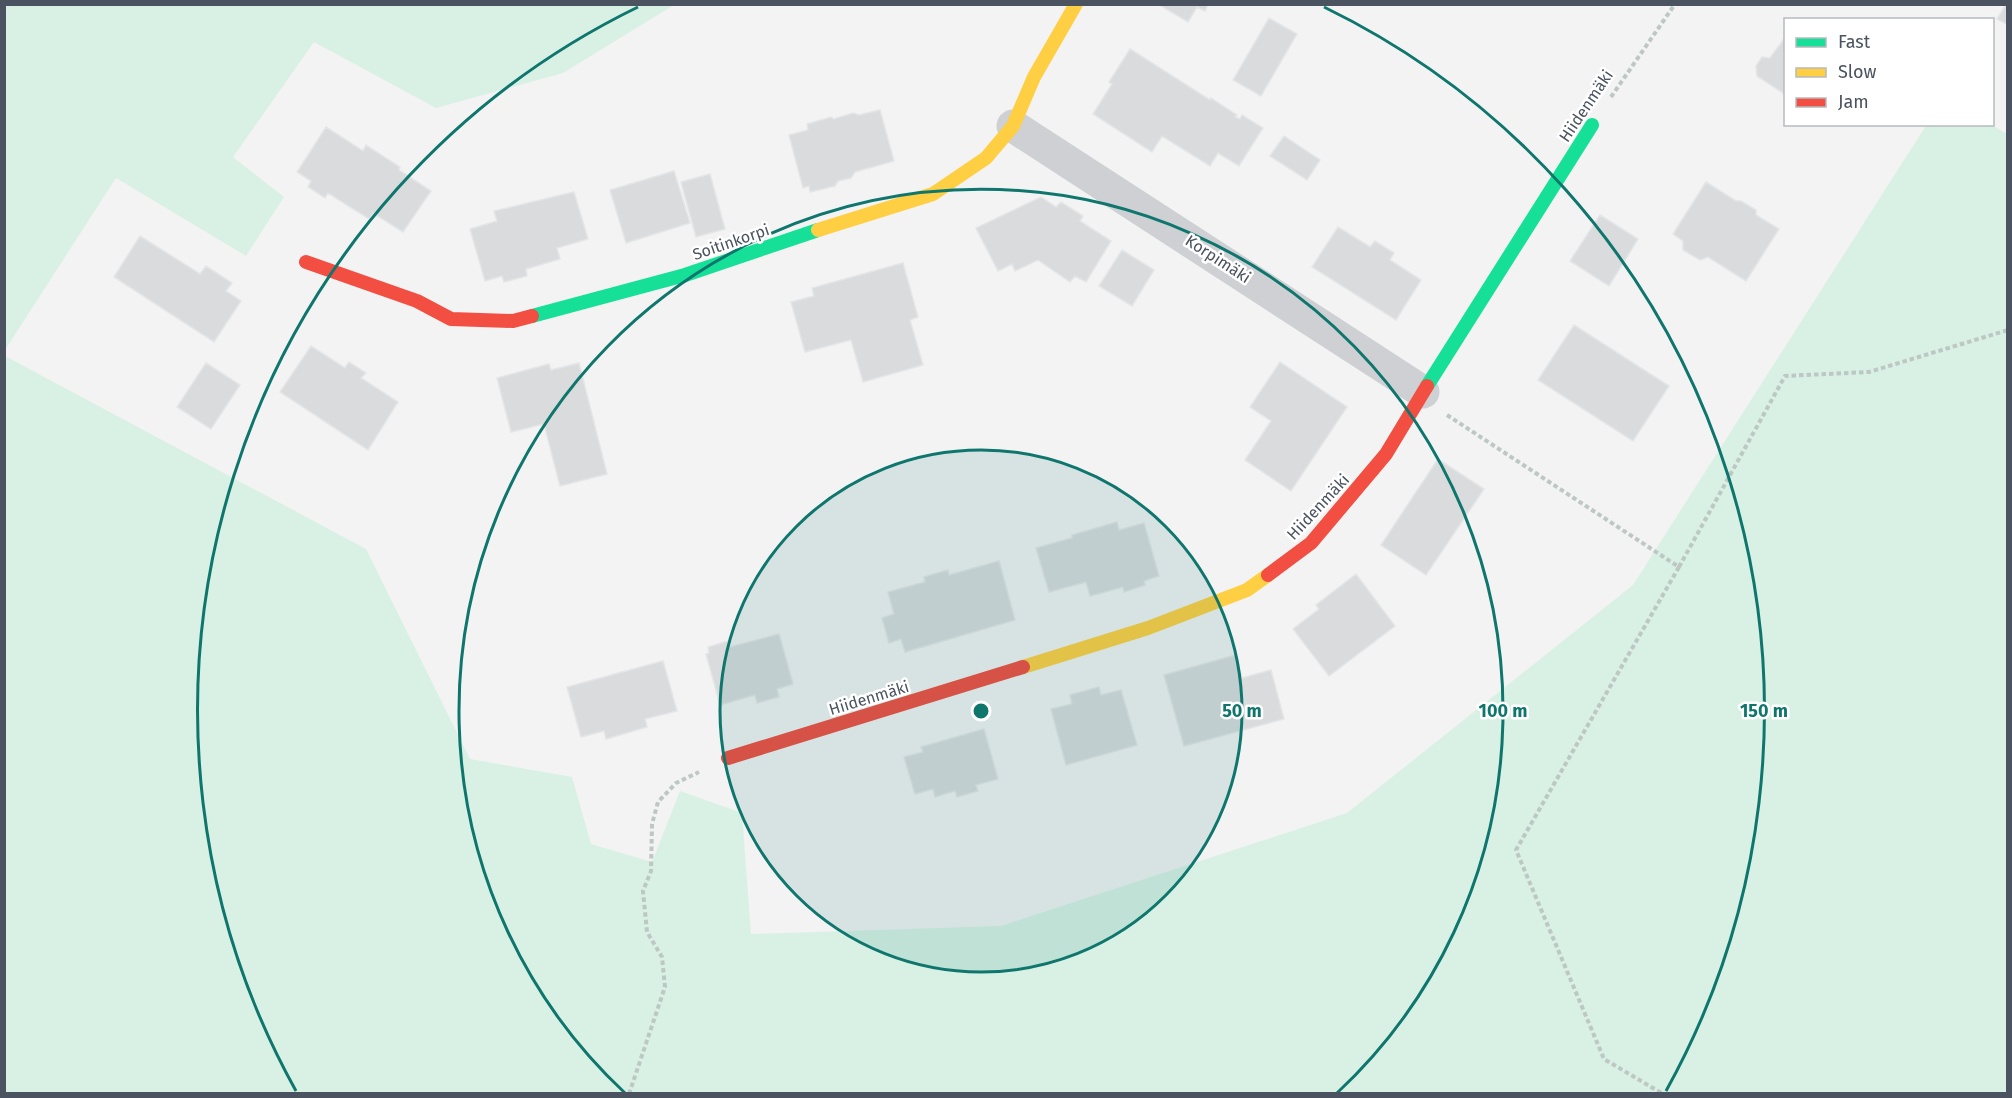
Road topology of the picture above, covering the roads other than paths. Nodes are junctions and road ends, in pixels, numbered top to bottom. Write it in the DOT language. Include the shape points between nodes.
graph roads {
  1 [pos="1076,4"];
  2 [pos="1592,125"];
  3 [pos="1013,126"];
  4 [pos="306,262"];
  5 [pos="1421,394"];
  6 [pos="728,758"];
  1 -- 3 [label="street, Soitinkorpi" via="1034,77"];
  2 -- 5 [label="street, Hiidenmäki"];
  3 -- 4 [label="street, Soitinkorpi" via="986,158 933,194 685,275 513,321 451,319 417,301"];
  3 -- 5 [label="street, Korpimäki"];
  5 -- 6 [label="street, Hiidenmäki" via="1386,454 1311,543 1247,590 1148,628"];
}
